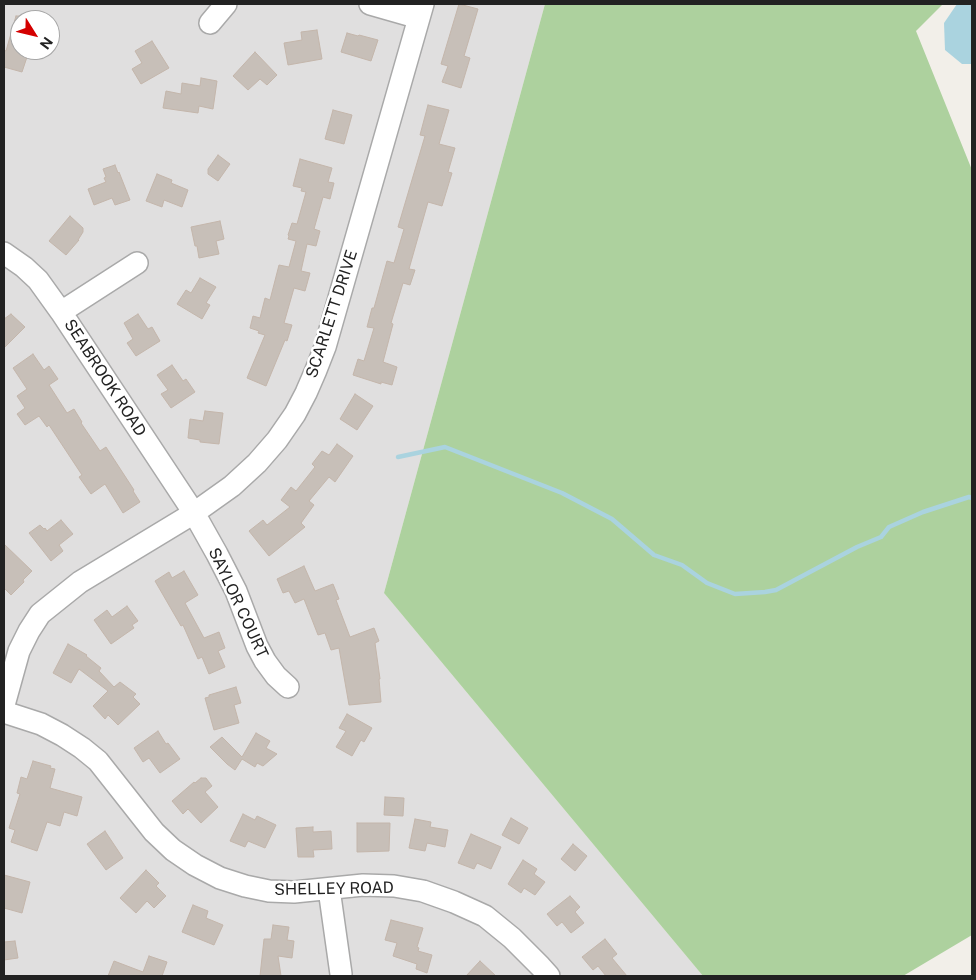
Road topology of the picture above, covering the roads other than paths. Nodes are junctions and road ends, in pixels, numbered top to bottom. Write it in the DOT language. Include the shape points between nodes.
graph roads {
  1 [pos="226,4"];
  2 [pos="370,4"];
  3 [pos="421,11"];
  4 [pos="210,23"];
  5 [pos="4,253"];
  6 [pos="136,263"];
  7 [pos="62,312"];
  8 [pos="194,513"];
  9 [pos="288,688"];
  10 [pos="4,705"];
  11 [pos="4,712"];
  12 [pos="329,889"];
  13 [pos="341,974"];
  14 [pos="549,976"];
  1 -- 4 [label="street"];
  2 -- 3 [label="street"];
  3 -- 8 [label="street, SCARLETT DRIVE" via="325,347 306,394 286,427 257,463"];
  5 -- 7 [label="street, SEABROOK ROAD" via="38,280"];
  6 -- 7 [label="street"];
  7 -- 8 [label="street, SEABROOK ROAD"];
  8 -- 9 [label="street, SAYLOR COURT" via="236,592 265,661"];
  8 -- 10 [label="street, SCARLETT DRIVE" via="80,582 40,614 19,651"];
  11 -- 12 [label="street, SHELLEY ROAD" via="41,724 82,748 98,761 154,832 195,865 220,878 269,891"];
  12 -- 13 [label="street"];
  12 -- 14 [label="street, SHELLEY ROAD" via="394,886 423,891 454,902 485,916"];
}
